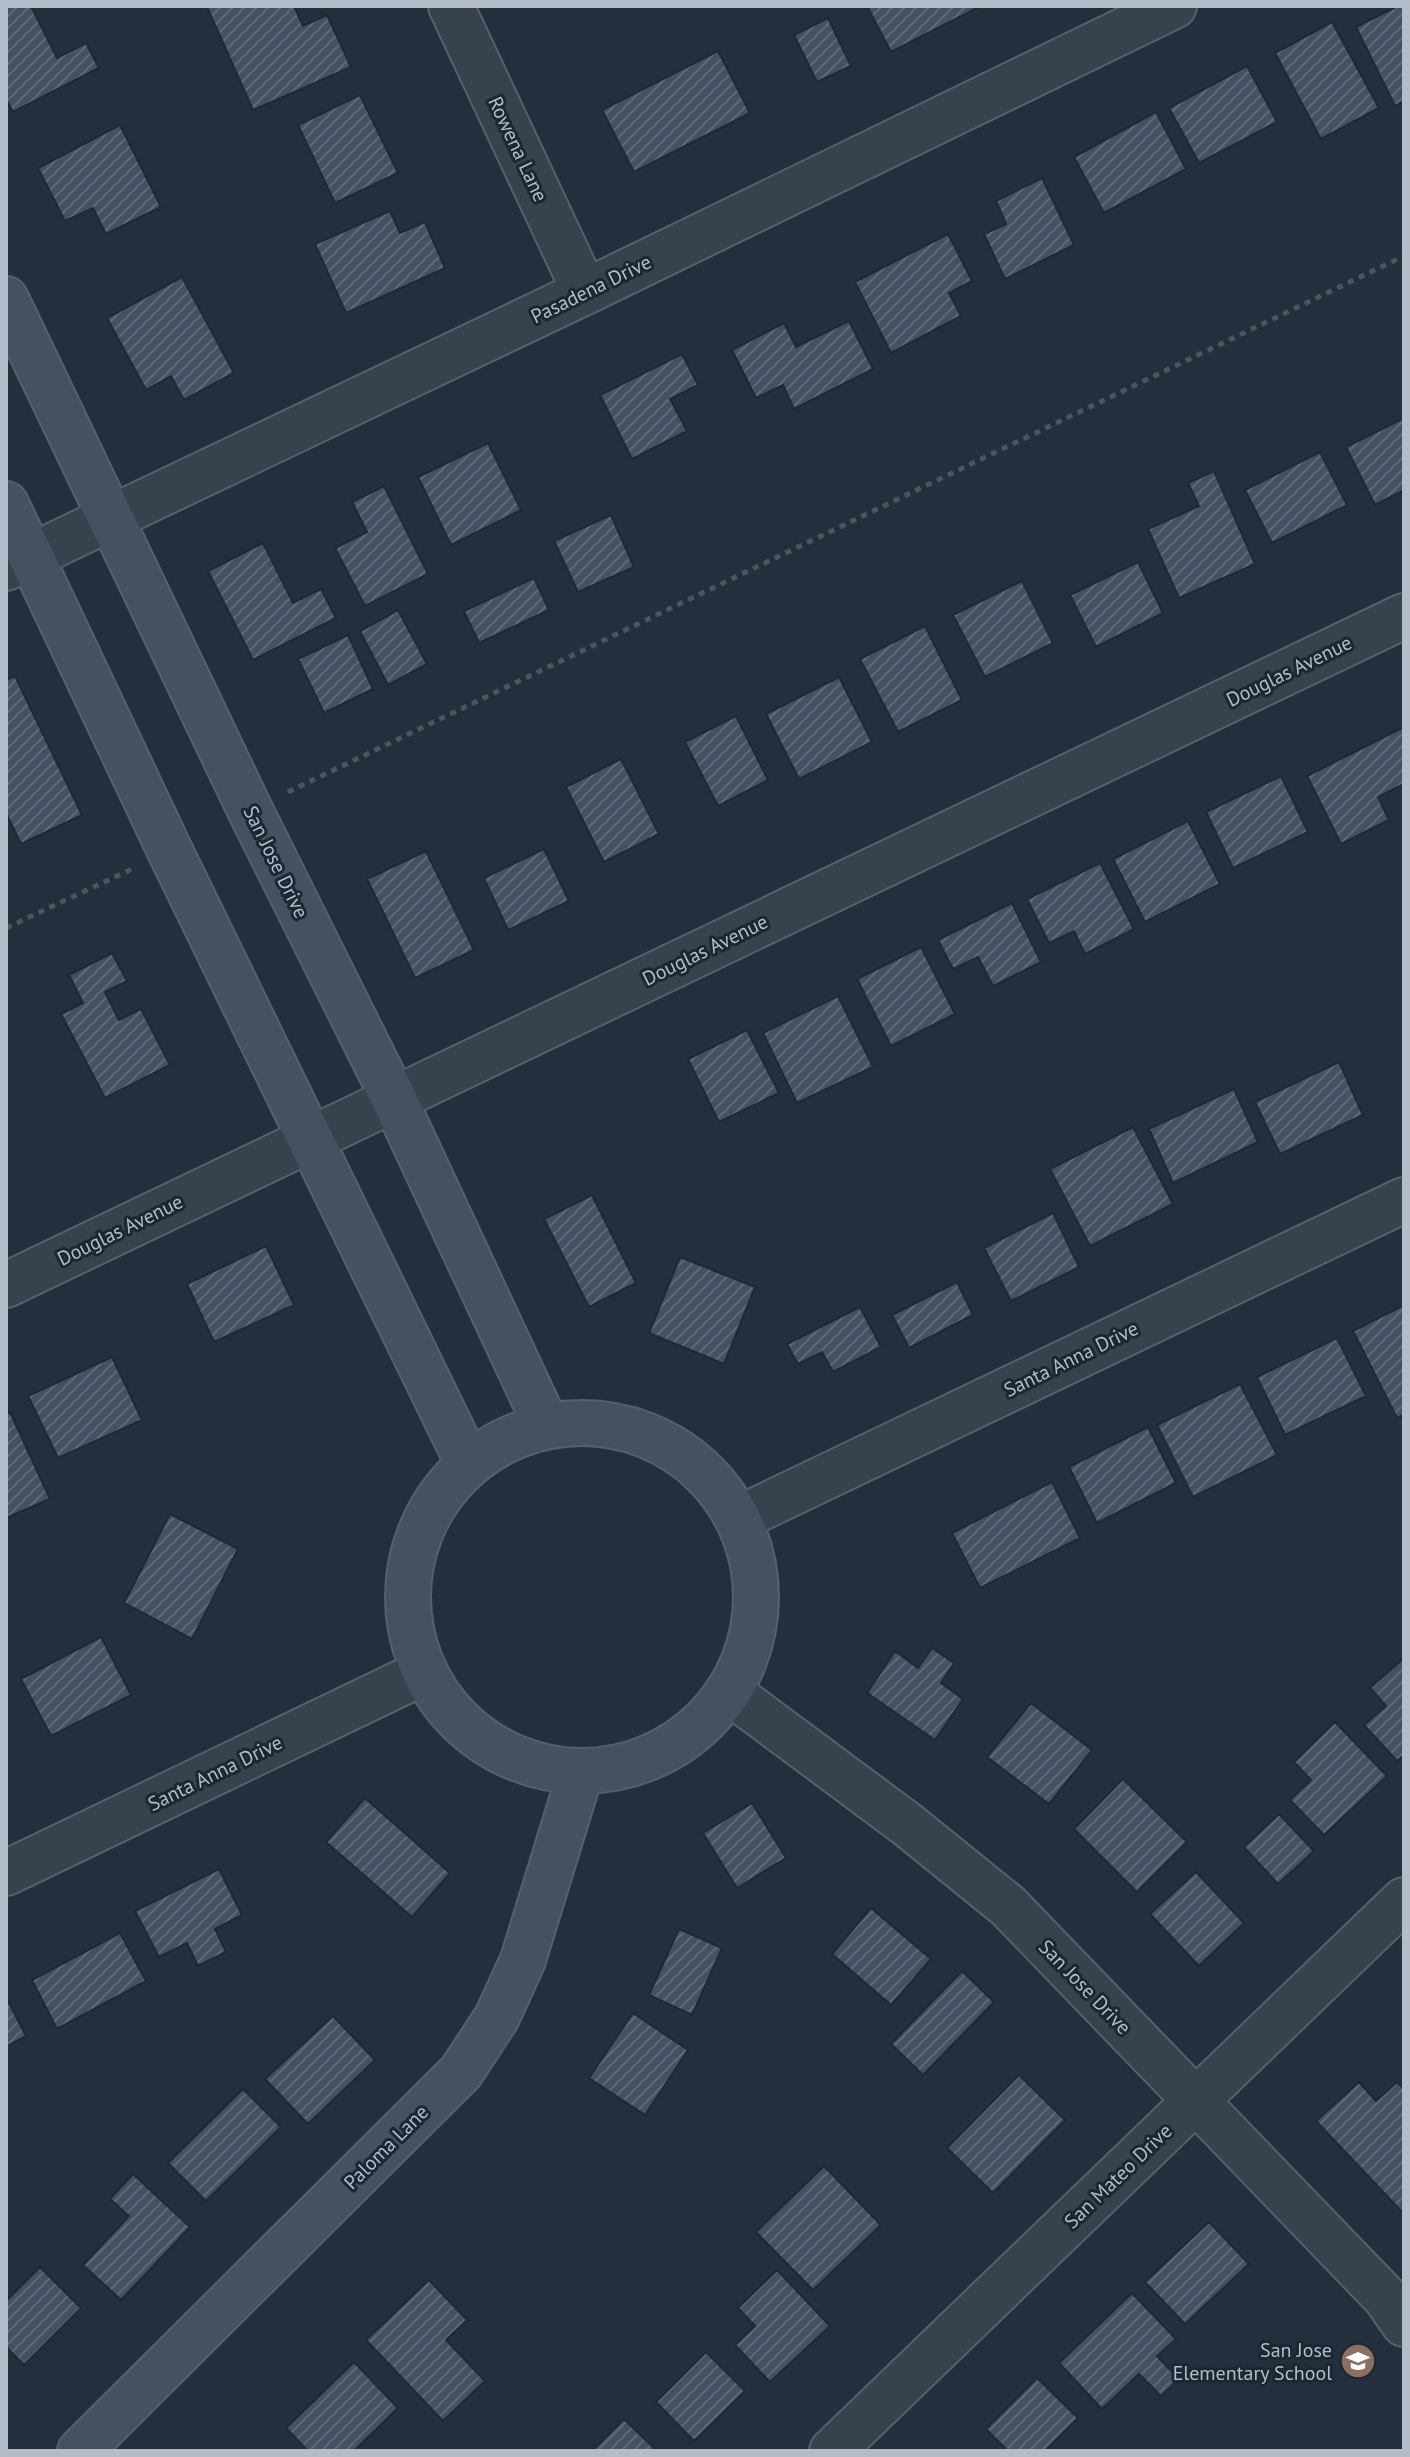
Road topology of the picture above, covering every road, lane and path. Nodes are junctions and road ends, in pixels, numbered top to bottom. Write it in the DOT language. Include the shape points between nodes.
graph roads {
  1 [pos="451,6"];
  2 [pos="1174,6"];
  3 [pos="1123,17"];
  4 [pos="1404,256"];
  5 [pos="585,292"];
  6 [pos="6,299"];
  7 [pos="6,504"];
  8 [pos="111,518"];
  9 [pos="18,562"];
  10 [pos="1404,616"];
  11 [pos="250,810"];
  12 [pos="170,851"];
  13 [pos="6,928"];
  14 [pos="394,1099"];
  15 [pos="309,1139"];
  16 [pos="1404,1200"];
  17 [pos="6,1285"];
  18 [pos="546,1425"];
  19 [pos="468,1463"];
  20 [pos="738,1519"];
  21 [pos="424,1672"];
  22 [pos="728,1691"];
  23 [pos="581,1771"];
  24 [pos="6,1873"];
  25 [pos="1404,1900"];
  26 [pos="1196,2101"];
  27 [pos="1404,2324"];
  28 [pos="80,2451"];
  29 [pos="832,2451"];
  1 -- 5 [label="street, Rowena Lane"];
  2 -- 3 [label="street, Pasadena Drive"];
  3 -- 5 [label="street, Pasadena Drive"];
  4 -- 11 [label="path"];
  5 -- 8 [label="street, Pasadena Drive"];
  6 -- 8 [label="street, San Jose Drive"];
  7 -- 9 [label="street"];
  8 -- 9 [label="street, Pasadena Drive"];
  8 -- 11 [label="street, San Jose Drive"];
  9 -- 12 [label="street"];
  10 -- 14 [label="street, Douglas Avenue"];
  11 -- 14 [label="street, San Jose Drive"];
  12 -- 13 [label="path"];
  12 -- 15 [label="street"];
  14 -- 15 [label="street, Douglas Avenue"];
  14 -- 18 [label="street, San Jose Drive"];
  15 -- 17 [label="street, Douglas Avenue"];
  15 -- 19 [label="street"];
  16 -- 20 [label="street, Santa Anna Drive"];
  18 -- 19 [label="street" via="504,1439"];
  18 -- 20 [label="street" via="591,1422 636,1431 677,1451 712,1481"];
  19 -- 21 [label="street" via="437,1497 416,1538 407,1583 410,1629"];
  20 -- 22 [label="street" via="756,1566 758,1607 751,1653"];
  21 -- 23 [label="street" via="445,1705 505,1754"];
  21 -- 24 [label="street, Santa Anna Drive"];
  22 -- 23 [label="street" via="700,1724 665,1750 624,1766"];
  22 -- 26 [label="street, San Jose Drive" via="1008,1906"];
  23 -- 28 [label="street, Paloma Lane" via="523,1960 497,2017 461,2072"];
  25 -- 26 [label="street, San Mateo Drive"];
  26 -- 27 [label="street, San Jose Drive" via="1386,2298"];
  26 -- 29 [label="street, San Mateo Drive"];
}
